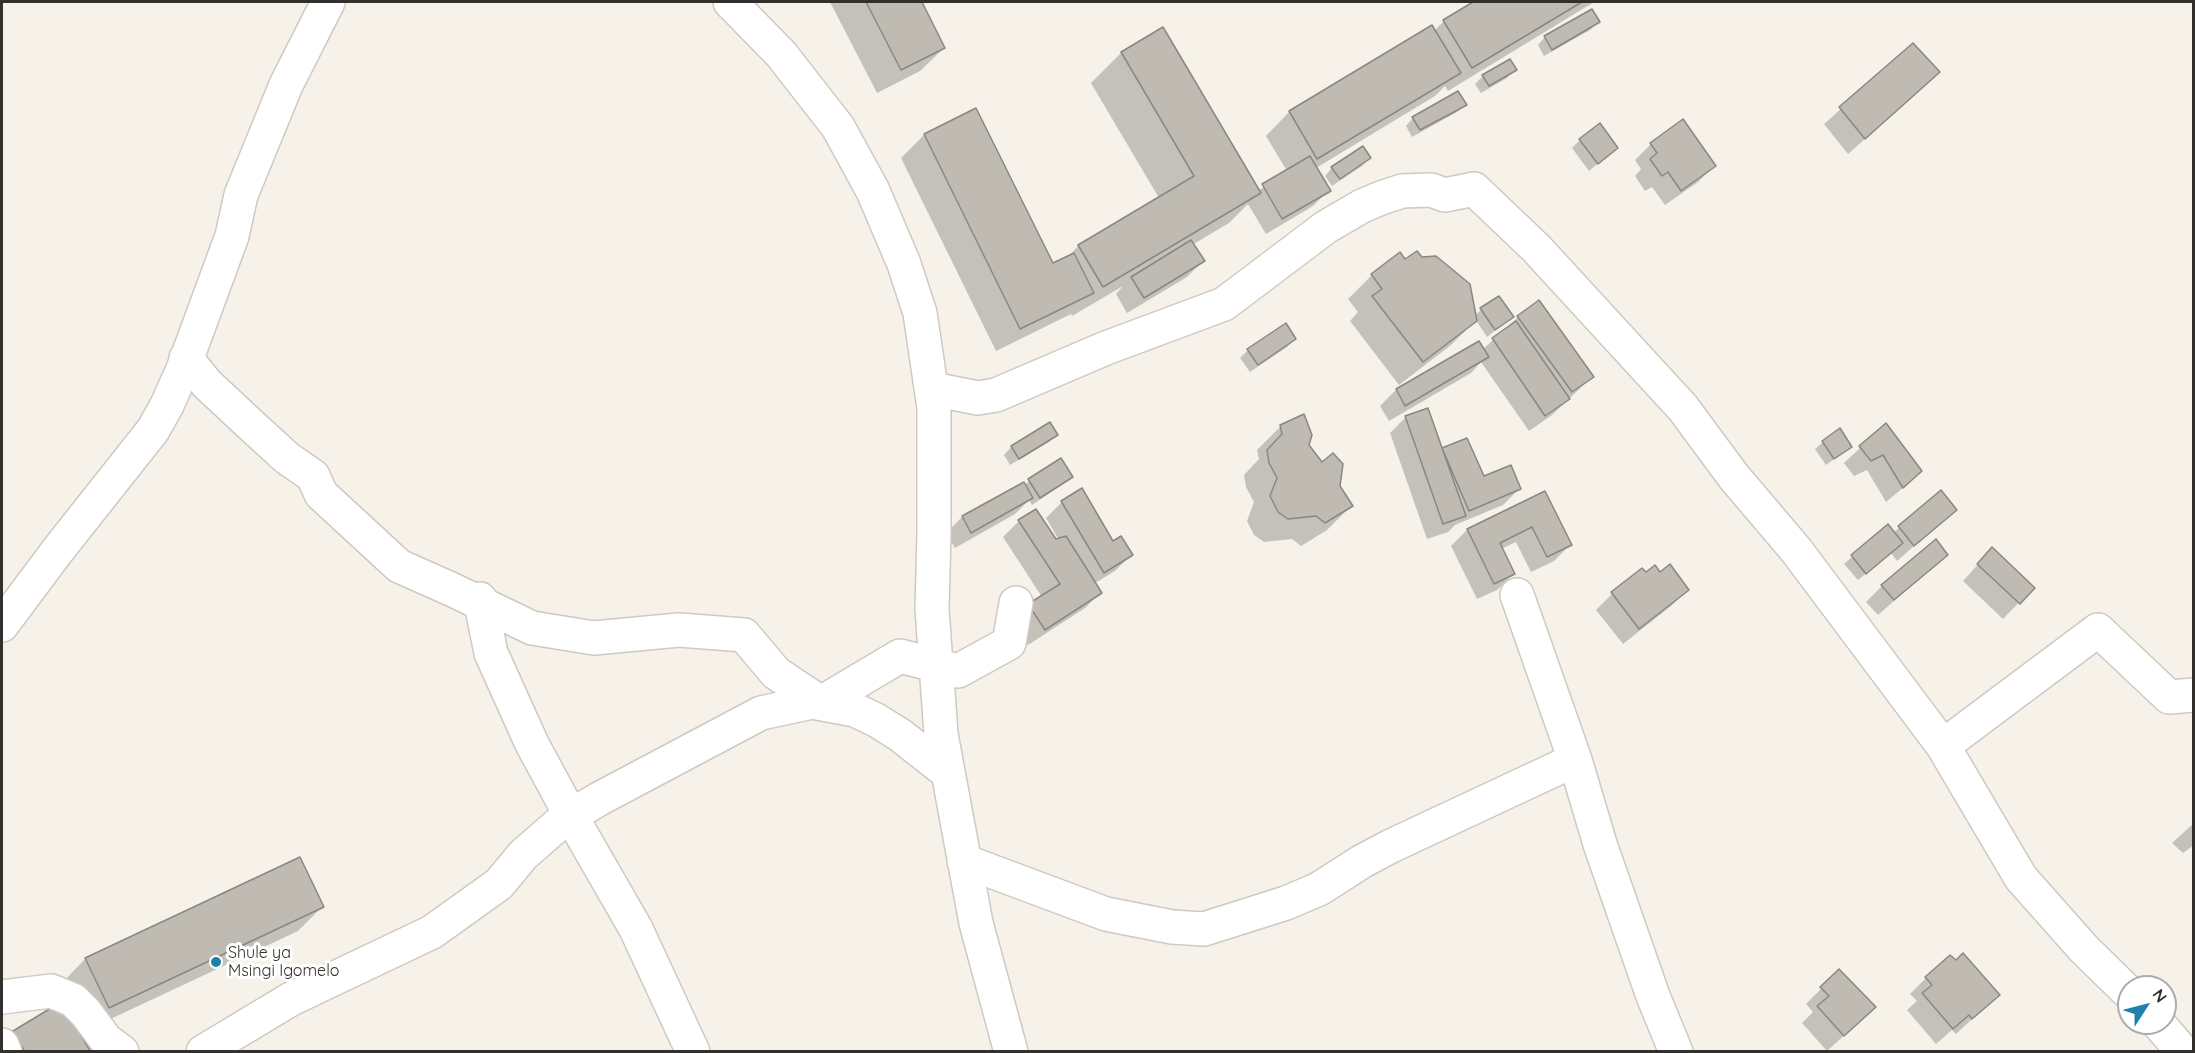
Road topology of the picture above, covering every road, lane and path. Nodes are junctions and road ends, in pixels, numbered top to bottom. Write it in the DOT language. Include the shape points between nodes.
graph roads {
  1 [pos="328,2"];
  2 [pos="730,2"];
  3 [pos="186,358"];
  4 [pos="932,388"];
  5 [pos="1518,595"];
  6 [pos="481,601"];
  7 [pos="1016,603"];
  8 [pos="2,625"];
  9 [pos="936,665"];
  10 [pos="2193,695"];
  11 [pos="821,704"];
  12 [pos="1943,746"];
  13 [pos="1575,760"];
  14 [pos="947,772"];
  15 [pos="571,816"];
  16 [pos="964,861"];
  17 [pos="2117,981"];
  18 [pos="2,997"];
  19 [pos="2168,1035"];
  20 [pos="2,1045"];
  21 [pos="5,1052"];
  22 [pos="122,1052"];
  23 [pos="203,1052"];
  24 [pos="693,1052"];
  25 [pos="1011,1052"];
  26 [pos="1676,1052"];
  27 [pos="2183,1052"];
  1 -- 3 [label="street" via="286,85 241,195 232,236"];
  2 -- 4 [label="street" via="808,87 838,127 873,191 920,313"];
  3 -- 6 [label="street" via="207,384 252,426 313,476 321,494 399,566"];
  3 -- 8 [label="street" via="153,430"];
  4 -- 9 [label="street" via="932,609"];
  4 -- 12 [label="street" via="978,398 996,395 1224,304 1326,227 1372,202 1402,191 1431,190 1445,195 1474,189 1536,248 1683,408"];
  5 -- 13 [label="street"];
  6 -- 11 [label="street" via="532,628 594,638 679,630 744,635 776,673"];
  6 -- 15 [label="street" via="491,653 532,744"];
  7 -- 9 [label="street" via="1009,643 958,671"];
  9 -- 11 [label="street" via="900,657"];
  9 -- 14 [label="street"];
  10 -- 12 [label="street" via="2169,697 2098,630"];
  11 -- 14 [label="street" via="855,710 876,720"];
  11 -- 15 [label="street" via="812,702 761,713"];
  12 -- 17 [label="street" via="2021,878"];
  13 -- 16 [label="street" via="1391,846 1311,892 1204,929 1106,914"];
  13 -- 26 [label="street" via="1599,844"];
  14 -- 16 [label="street"];
  15 -- 23 [label="street" via="523,855 500,884 432,932 291,999"];
  15 -- 24 [label="street" via="636,929"];
  16 -- 25 [label="street" via="976,923"];
  18 -- 22 [label="street" via="51,991 73,1000 106,1040"];
  19 -- 27 [label="street"];
  20 -- 21 [label="street"];
}
